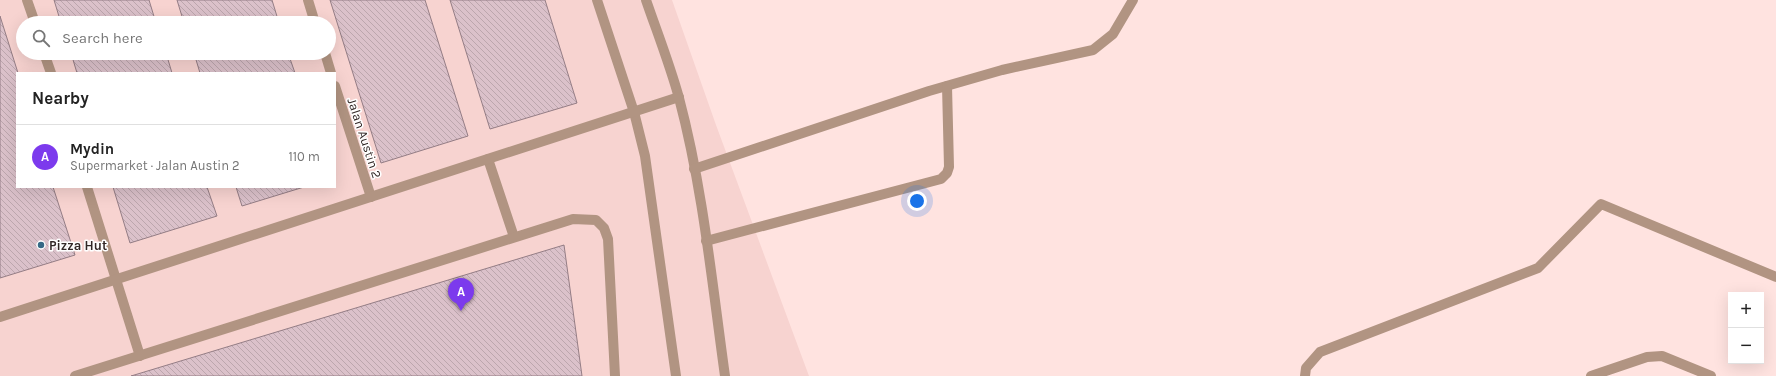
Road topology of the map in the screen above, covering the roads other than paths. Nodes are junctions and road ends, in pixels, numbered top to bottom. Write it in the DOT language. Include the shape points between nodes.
graph roads {
  1 [pos="27,0"];
  2 [pos="308,0"];
  3 [pos="598,0"];
  4 [pos="646,0"];
  5 [pos="1133,0"];
  6 [pos="33,16"];
  7 [pos="313,16"];
  8 [pos="46,60"];
  9 [pos="326,60"];
  10 [pos="51,72"];
  11 [pos="331,72"];
  12 [pos="947,86"];
  13 [pos="336,89"];
  14 [pos="679,97"];
  15 [pos="634,112"];
  16 [pos="488,159"];
  17 [pos="694,169"];
  18 [pos="87,188"];
  19 [pos="371,197"];
  20 [pos="514,237"];
  21 [pos="706,242"];
  22 [pos="1776,277"];
  23 [pos="116,280"];
  24 [pos="0,318"];
  25 [pos="140,356"];
  26 [pos="75,376"];
  27 [pos="615,376"];
  28 [pos="676,376"];
  29 [pos="725,376"];
  30 [pos="1305,376"];
  31 [pos="1591,376"];
  32 [pos="1711,376"];
  1 -- 6 [label="street"];
  2 -- 7 [label="street"];
  3 -- 15 [label="street"];
  4 -- 14 [label="street"];
  5 -- 12 [label="street" via="1113,34 1092,50 1002,70"];
  8 -- 10 [label="street"];
  9 -- 11 [label="street"];
  12 -- 17 [label="street"];
  12 -- 21 [label="street" via="948,167 947,173 941,178"];
  13 -- 19 [label="street, Jalan Austin 2"];
  14 -- 15 [label="street"];
  14 -- 17 [label="street"];
  15 -- 16 [label="street"];
  15 -- 28 [label="street" via="645,156"];
  16 -- 19 [label="street"];
  16 -- 20 [label="street"];
  17 -- 21 [label="street"];
  18 -- 23 [label="street"];
  19 -- 23 [label="street"];
  20 -- 25 [label="street"];
  20 -- 27 [label="street" via="573,219 596,220 604,228 608,239"];
  21 -- 29 [label="street"];
  22 -- 30 [label="street" via="1600,204 1538,268 1320,352 1306,368"];
  23 -- 24 [label="street"];
  23 -- 25 [label="street"];
  25 -- 26 [label="street"];
  31 -- 32 [label="street" via="1647,357 1662,356"];
}
